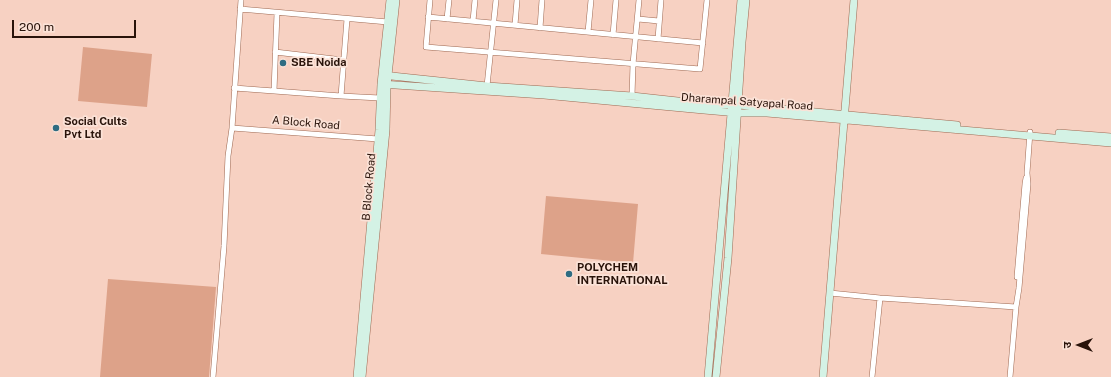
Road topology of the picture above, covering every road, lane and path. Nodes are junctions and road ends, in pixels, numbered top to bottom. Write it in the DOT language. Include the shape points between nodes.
graph roads {
  1 [pos="241,0"];
  2 [pos="390,0"];
  3 [pos="396,0"];
  4 [pos="430,0"];
  5 [pos="449,0"];
  6 [pos="475,0"];
  7 [pos="496,0"];
  8 [pos="517,0"];
  9 [pos="542,0"];
  10 [pos="591,0"];
  11 [pos="616,0"];
  12 [pos="639,0"];
  13 [pos="661,0"];
  14 [pos="707,0"];
  15 [pos="741,0"];
  16 [pos="746,0"];
  17 [pos="854,0"];
  18 [pos="240,9"];
  19 [pos="277,13"];
  20 [pos="428,17"];
  21 [pos="347,19"];
  22 [pos="447,19"];
  23 [pos="638,19"];
  24 [pos="473,21"];
  25 [pos="659,21"];
  26 [pos="388,22"];
  27 [pos="494,23"];
  28 [pos="515,25"];
  29 [pos="540,28"];
  30 [pos="588,32"];
  31 [pos="613,35"];
  32 [pos="636,37"];
  33 [pos="658,39"];
  34 [pos="703,43"];
  35 [pos="275,52"];
  36 [pos="491,53"];
  37 [pos="344,60"];
  38 [pos="633,64"];
  39 [pos="385,75"];
  40 [pos="384,85"];
  41 [pos="487,86"];
  42 [pos="234,88"];
  43 [pos="274,91"];
  44 [pos="340,96"];
  45 [pos="632,96"];
  46 [pos="380,98"];
  47 [pos="735,109"];
  48 [pos="844,117"];
  49 [pos="232,128"];
  50 [pos="1030,134"];
  51 [pos="1111,137"];
  52 [pos="378,139"];
  53 [pos="1111,143"];
  54 [pos="830,293"];
  55 [pos="880,298"];
  56 [pos="1016,307"];
  57 [pos="212,377"];
  58 [pos="357,377"];
  59 [pos="362,377"];
  60 [pos="708,377"];
  61 [pos="716,377"];
  62 [pos="823,377"];
  63 [pos="872,377"];
  64 [pos="1010,377"];
  1 -- 18 [label="street"];
  2 -- 26 [label="street, B Block Road"];
  3 -- 39 [label="street, B Block Road"];
  4 -- 20 [label="street"];
  5 -- 22 [label="street"];
  6 -- 24 [label="street"];
  7 -- 27 [label="street"];
  8 -- 28 [label="street"];
  9 -- 29 [label="street"];
  10 -- 30 [label="street"];
  11 -- 31 [label="street"];
  12 -- 23 [label="street"];
  13 -- 25 [label="street"];
  14 -- 34 [label="street"];
  15 -- 47 [label="street"];
  16 -- 47 [label="street"];
  17 -- 48 [label="street"];
  18 -- 19 [label="street"];
  18 -- 42 [label="street"];
  19 -- 21 [label="street"];
  19 -- 35 [label="street"];
  20 -- 22 [label="street"];
  20 -- 36 [label="street" via="426,47"];
  21 -- 26 [label="street"];
  21 -- 37 [label="street"];
  22 -- 24 [label="street"];
  23 -- 25 [label="street"];
  23 -- 32 [label="street"];
  24 -- 27 [label="street"];
  25 -- 33 [label="street"];
  26 -- 39 [label="street, B Block Road"];
  27 -- 28 [label="street"];
  27 -- 36 [label="street"];
  28 -- 29 [label="street"];
  29 -- 30 [label="street"];
  30 -- 31 [label="street"];
  31 -- 32 [label="street"];
  32 -- 33 [label="street"];
  32 -- 38 [label="street"];
  33 -- 34 [label="street"];
  34 -- 38 [label="street" via="700,70"];
  35 -- 37 [label="street"];
  35 -- 43 [label="street"];
  36 -- 38 [label="street"];
  36 -- 41 [label="street"];
  37 -- 44 [label="street"];
  38 -- 45 [label="street"];
  39 -- 40 [label="street, B Block Road"];
  39 -- 41 [label="street, Dharampal Satyapal Road"];
  40 -- 46 [label="street, B Block Road"];
  40 -- 47 [label="street, Dharampal Satyapal Road"];
  40 -- 59 [label="street, B Block Road" via="386,130"];
  41 -- 45 [label="street, Dharampal Satyapal Road"];
  42 -- 43 [label="street"];
  42 -- 49 [label="street"];
  43 -- 44 [label="street"];
  44 -- 46 [label="street"];
  45 -- 47 [label="street, Dharampal Satyapal Road"];
  46 -- 52 [label="street, B Block Road"];
  47 -- 48 [label="street, Dharampal Satyapal Road"];
  47 -- 60 [label="street"];
  47 -- 61 [label="street" via="728,258"];
  48 -- 50 [label="street, Dharampal Satyapal Road"];
  48 -- 54 [label="street"];
  49 -- 52 [label="street, A Block Road"];
  49 -- 57 [label="street"];
  50 -- 51 [label="street, Dharampal Satyapal Road"];
  50 -- 53 [label="street, Dharampal Satyapal Road"];
  50 -- 56 [label="street" via="1027,198"];
  52 -- 58 [label="street, B Block Road"];
  54 -- 55 [label="street"];
  54 -- 62 [label="street"];
  55 -- 56 [label="street"];
  55 -- 63 [label="street"];
  56 -- 64 [label="street"];
}
